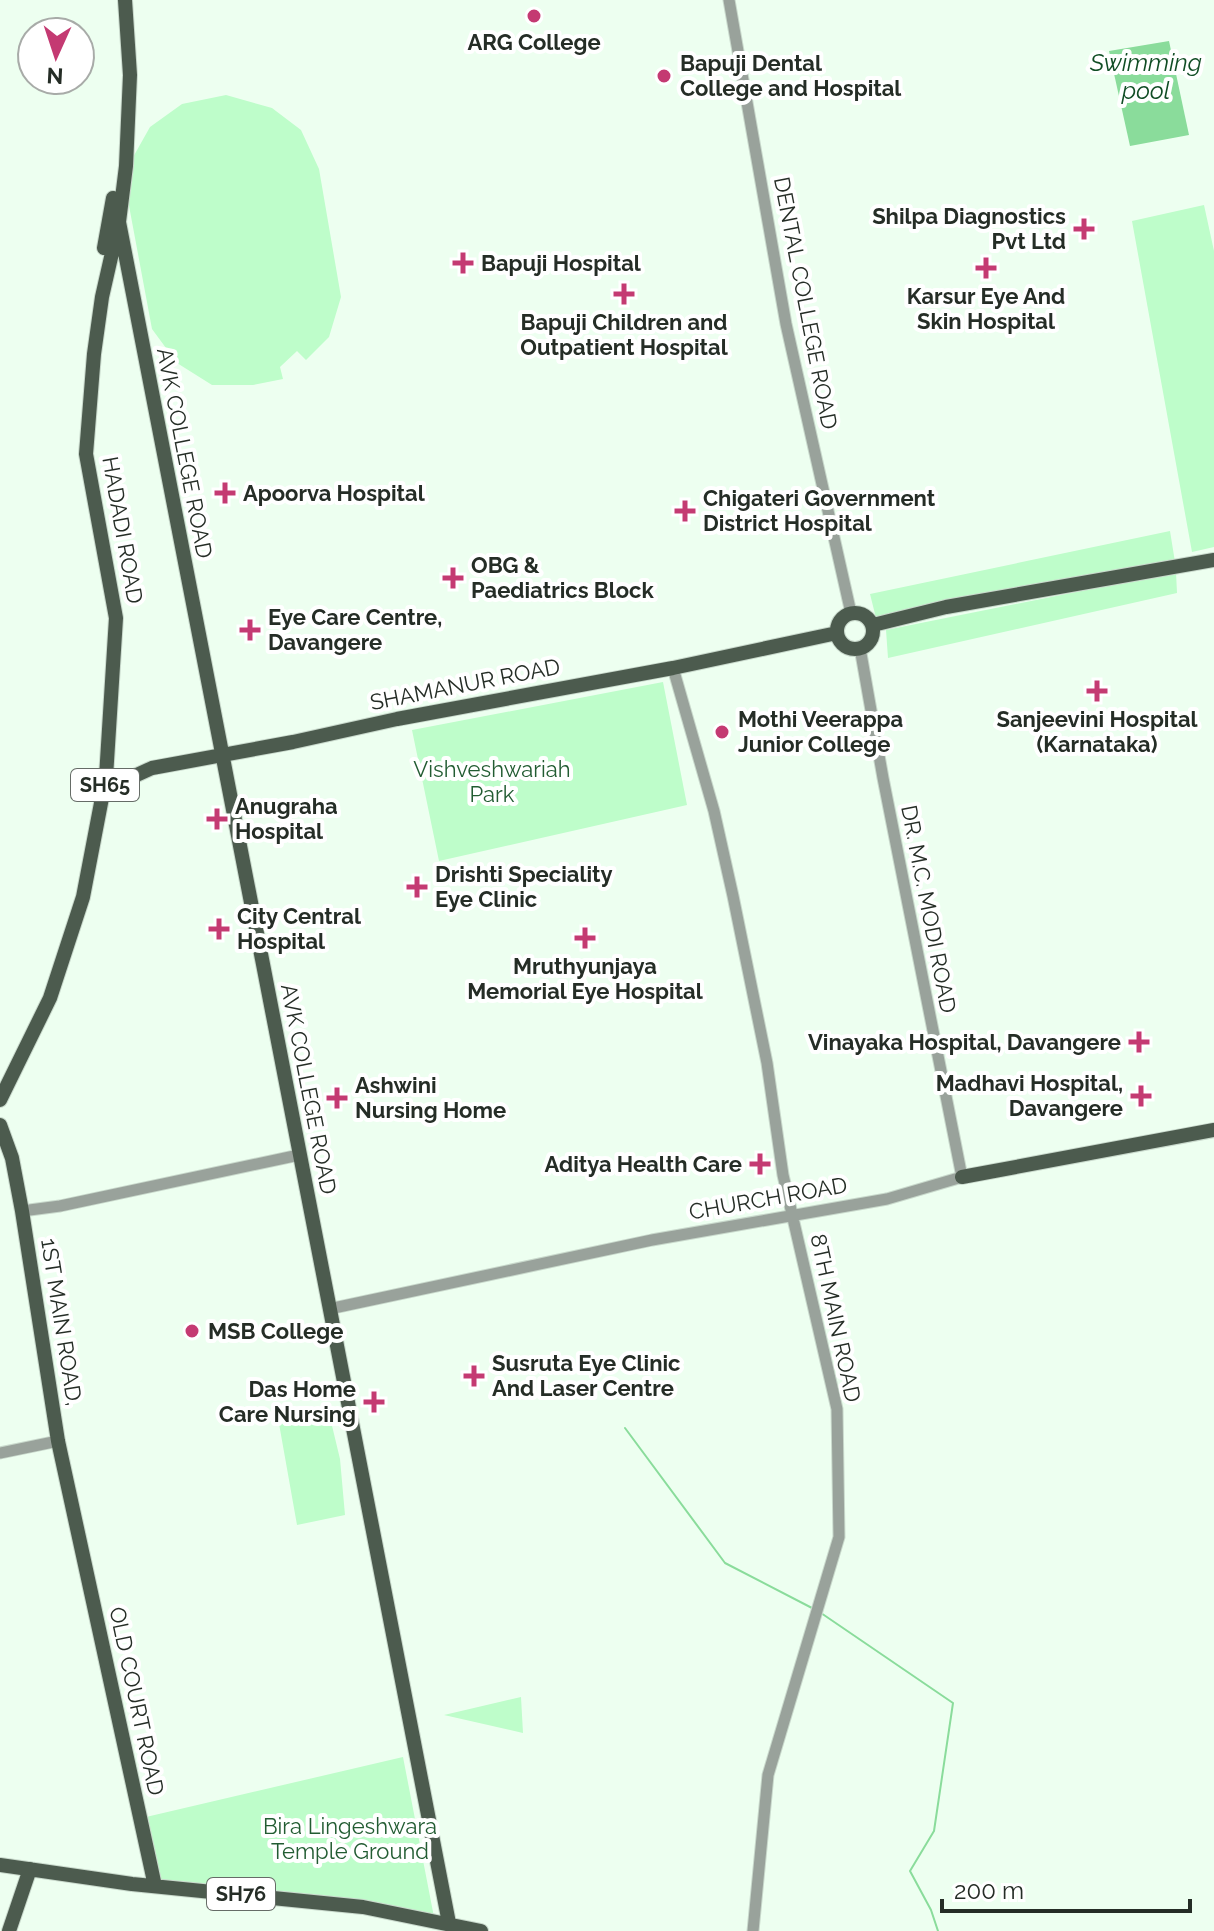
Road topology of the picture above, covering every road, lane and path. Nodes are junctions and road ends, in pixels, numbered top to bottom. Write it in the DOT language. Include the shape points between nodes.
graph roads {
  1 [pos="117,0"];
  2 [pos="125,0"];
  3 [pos="729,0"];
  4 [pos="119,222"];
  5 [pos="108,254"];
  6 [pos="127,263"];
  7 [pos="1214,560"];
  8 [pos="851,613"];
  9 [pos="873,625"];
  10 [pos="837,633"];
  11 [pos="860,648"];
  12 [pos="673,668"];
  13 [pos="221,756"];
  14 [pos="104,790"];
  15 [pos="0,1100"];
  16 [pos="0,1125"];
  17 [pos="1214,1130"];
  18 [pos="299,1155"];
  19 [pos="962,1177"];
  20 [pos="22,1211"];
  21 [pos="794,1215"];
  22 [pos="329,1309"];
  23 [pos="58,1441"];
  24 [pos="0,1453"];
  25 [pos="78,1526"];
  26 [pos="0,1865"];
  27 [pos="32,1869"];
  28 [pos="155,1886"];
  29 [pos="449,1923"];
  30 [pos="11,1931"];
  31 [pos="481,1931"];
  32 [pos="753,1931"];
  1 -- 5 [label="main road" via="119,144"];
  2 -- 4 [label="main road, HADADI ROAD / SH65" via="130,110"];
  3 -- 8 [label="street, DENTAL COLLEGE ROAD" via="786,324"];
  4 -- 5 [label="main road, HADADI ROAD / SH65"];
  4 -- 6 [label="main road, AVK COLLEGE ROAD"];
  5 -- 6 [label="main road"];
  5 -- 14 [label="main road, HADADI ROAD / SH65" via="86,454 116,618"];
  6 -- 13 [label="main road, AVK COLLEGE ROAD"];
  7 -- 9 [label="main road" via="946,607"];
  8 -- 9 [label="main road" via="864,615"];
  8 -- 10 [label="main road" via="840,619"];
  9 -- 11 [label="main road" via="871,640"];
  10 -- 11 [label="main road" via="847,647"];
  10 -- 12 [label="main road, SHAMANUR ROAD"];
  11 -- 19 [label="street, DR. M.C. MODI ROAD"];
  12 -- 13 [label="main road, SHAMANUR ROAD"];
  12 -- 21 [label="street, 8TH MAIN ROAD" via="733,896"];
  13 -- 14 [label="main road, SHAMANUR ROAD" via="152,768"];
  13 -- 18 [label="main road, AVK COLLEGE ROAD"];
  14 -- 15 [label="main road, HADADI ROAD / SH65" via="83,897 50,998"];
  16 -- 20 [label="main road, 1ST MAIN ROAD,"];
  17 -- 19 [label="main road, CHURCH ROAD"];
  18 -- 20 [label="street"];
  18 -- 22 [label="main road, AVK COLLEGE ROAD"];
  19 -- 21 [label="street, CHURCH ROAD" via="887,1199"];
  20 -- 23 [label="main road, 1ST MAIN ROAD,"];
  21 -- 22 [label="street, CHURCH ROAD"];
  21 -- 32 [label="street, 8TH MAIN ROAD" via="837,1409 839,1537 768,1775"];
  22 -- 29 [label="main road, AVK COLLEGE ROAD"];
  23 -- 24 [label="street"];
  23 -- 25 [label="main road, 1ST MAIN ROAD,"];
  25 -- 28 [label="main road, OLD COURT ROAD"];
  26 -- 27 [label="main road, SH76"];
  27 -- 28 [label="main road, SH76"];
  27 -- 30 [label="main road"];
  28 -- 29 [label="main road, SH76" via="363,1907"];
  29 -- 31 [label="main road, SH76"];
}
